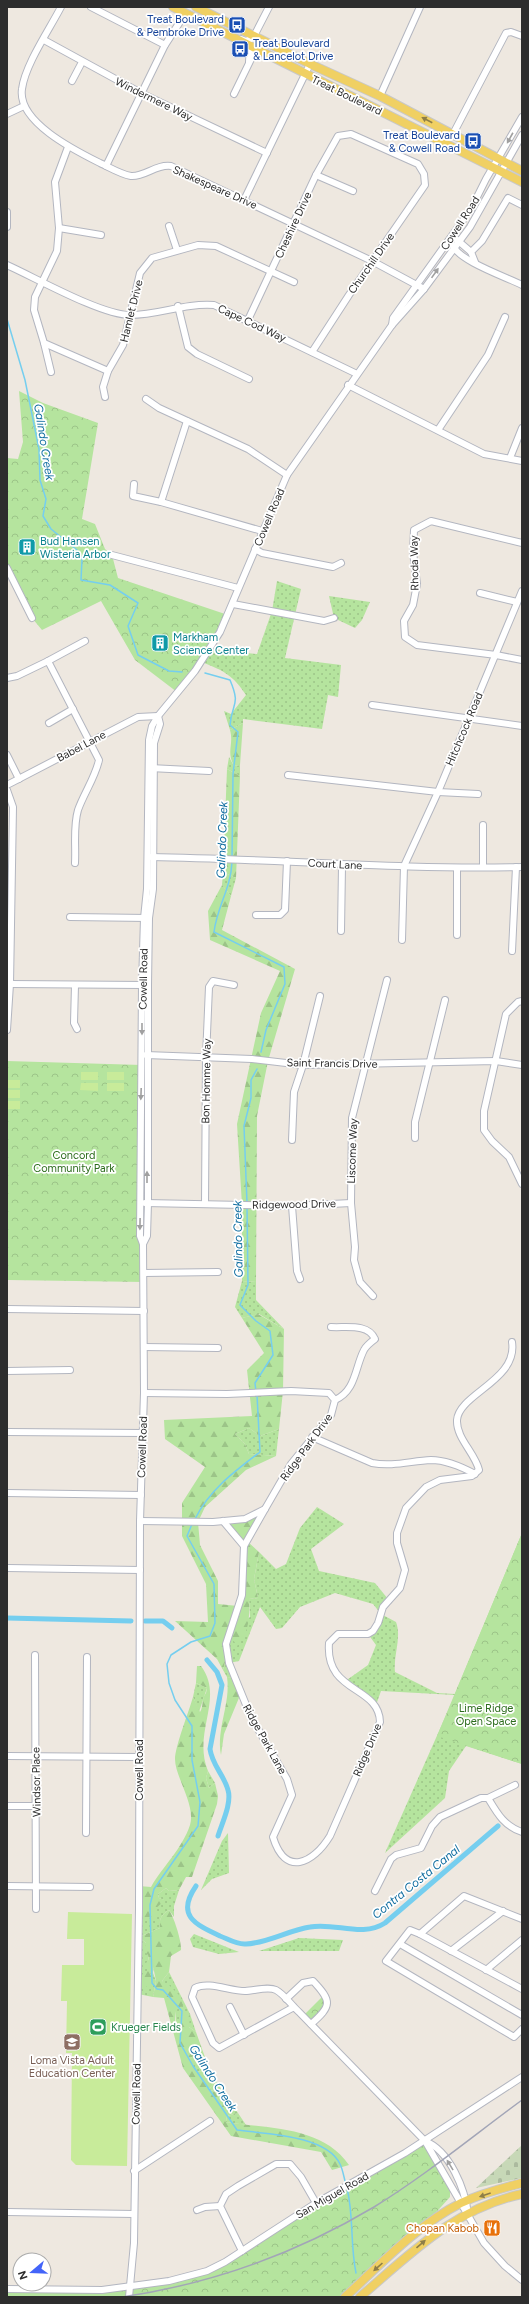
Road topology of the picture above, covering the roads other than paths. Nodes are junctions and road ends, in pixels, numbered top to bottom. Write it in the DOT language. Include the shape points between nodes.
graph roads {
  1 [pos="61,7"];
  2 [pos="91,7"];
  3 [pos="173,7"];
  4 [pos="196,7"];
  5 [pos="268,7"];
  6 [pos="420,7"];
  7 [pos="185,14"];
  8 [pos="205,24"];
  9 [pos="522,36"];
  10 [pos="254,37"];
  11 [pos="44,40"];
  12 [pos="164,45"];
  13 [pos="253,47"];
  14 [pos="269,55"];
  15 [pos="82,62"];
  16 [pos="310,64"];
  17 [pos="305,74"];
  18 [pos="72,81"];
  19 [pos="142,93"];
  20 [pos="234,94"];
  21 [pos="380,96"];
  22 [pos="24,106"];
  23 [pos="7,114"];
  24 [pos="522,117"];
  25 [pos="342,134"];
  26 [pos="453,134"];
  27 [pos="522,136"];
  28 [pos="68,147"];
  29 [pos="267,153"];
  30 [pos="502,161"];
  31 [pos="106,166"];
  32 [pos="497,170"];
  33 [pos="522,171"];
  34 [pos="316,175"];
  35 [pos="522,182"];
  36 [pos="352,192"];
  37 [pos="244,200"];
  38 [pos="522,205"];
  39 [pos="7,212"];
  40 [pos="293,224"];
  41 [pos="169,226"];
  42 [pos="7,227"];
  43 [pos="60,228"];
  44 [pos="101,235"];
  45 [pos="452,238"];
  46 [pos="460,240"];
  47 [pos="453,247"];
  48 [pos="177,250"];
  49 [pos="471,252"];
  50 [pos="372,261"];
  51 [pos="475,262"];
  52 [pos="7,265"];
  53 [pos="270,272"];
  54 [pos="41,281"];
  55 [pos="294,282"];
  56 [pos="417,284"];
  57 [pos="522,284"];
  58 [pos="424,289"];
  59 [pos="178,306"];
  60 [pos="129,316"];
  61 [pos="505,317"];
  62 [pos="248,320"];
  63 [pos="392,325"];
  64 [pos="44,343"];
  65 [pos="312,352"];
  66 [pos="108,371"];
  67 [pos="51,372"];
  68 [pos="357,374"];
  69 [pos="249,379"];
  70 [pos="348,385"];
  71 [pos="105,398"];
  72 [pos="146,399"];
  73 [pos="187,421"];
  74 [pos="522,428"];
  75 [pos="438,430"];
  76 [pos="510,458"];
  77 [pos="522,461"];
  78 [pos="287,475"];
  79 [pos="134,484"];
  80 [pos="161,502"];
  81 [pos="262,531"];
  82 [pos="522,543"];
  83 [pos="255,549"];
  84 [pos="112,555"];
  85 [pos="341,564"];
  86 [pos="7,568"];
  87 [pos="238,588"];
  88 [pos="522,591"];
  89 [pos="480,593"];
  90 [pos="517,602"];
  91 [pos="232,604"];
  92 [pos="32,618"];
  93 [pos="334,618"];
  94 [pos="85,641"];
  95 [pos="496,655"];
  96 [pos="522,660"];
  97 [pos="48,661"];
  98 [pos="7,678"];
  99 [pos="372,705"];
  100 [pos="73,709"];
  101 [pos="158,716"];
  102 [pos="467,718"];
  103 [pos="49,723"];
  104 [pos="522,726"];
  105 [pos="90,742"];
  106 [pos="7,755"];
  107 [pos="151,768"];
  108 [pos="208,771"];
  109 [pos="288,775"];
  110 [pos="19,779"];
  111 [pos="7,785"];
  112 [pos="7,790"];
  113 [pos="438,792"];
  114 [pos="478,794"];
  115 [pos="483,825"];
  116 [pos="10,844"];
  117 [pos="151,857"];
  118 [pos="287,861"];
  119 [pos="75,863"];
  120 [pos="342,866"];
  121 [pos="404,866"];
  122 [pos="483,866"];
  123 [pos="519,867"];
  124 [pos="457,868"];
  125 [pos="256,915"];
  126 [pos="70,917"];
  127 [pos="147,918"];
  128 [pos="341,931"];
  129 [pos="457,935"];
  130 [pos="402,940"];
  131 [pos="512,951"];
  132 [pos="387,980"];
  133 [pos="10,984"];
  134 [pos="75,985"];
  135 [pos="145,985"];
  136 [pos="234,985"];
  137 [pos="320,996"];
  138 [pos="445,1000"];
  139 [pos="522,1001"];
  140 [pos="77,1029"];
  141 [pos="8,1030"];
  142 [pos="146,1055"];
  143 [pos="206,1057"];
  144 [pos="496,1061"];
  145 [pos="431,1062"];
  146 [pos="303,1065"];
  147 [pos="365,1065"];
  148 [pos="522,1065"];
  149 [pos="416,1138"];
  150 [pos="292,1140"];
  151 [pos="522,1184"];
  152 [pos="351,1203"];
  153 [pos="140,1204"];
  154 [pos="148,1204"];
  155 [pos="205,1204"];
  156 [pos="292,1206"];
  157 [pos="143,1244"];
  158 [pos="218,1272"];
  159 [pos="144,1273"];
  160 [pos="300,1279"];
  161 [pos="373,1296"];
  162 [pos="7,1309"];
  163 [pos="144,1311"];
  164 [pos="331,1328"];
  165 [pos="512,1342"];
  166 [pos="144,1347"];
  167 [pos="218,1348"];
  168 [pos="7,1370"];
  169 [pos="70,1370"];
  170 [pos="144,1393"];
  171 [pos="335,1400"];
  172 [pos="7,1432"];
  173 [pos="143,1433"];
  174 [pos="312,1437"];
  175 [pos="475,1474"];
  176 [pos="7,1493"];
  177 [pos="140,1495"];
  178 [pos="265,1509"];
  179 [pos="140,1521"];
  180 [pos="223,1521"];
  181 [pos="244,1546"];
  182 [pos="7,1568"];
  183 [pos="140,1570"];
  184 [pos="35,1654"];
  185 [pos="87,1657"];
  186 [pos="7,1756"];
  187 [pos="36,1756"];
  188 [pos="87,1756"];
  189 [pos="138,1757"];
  190 [pos="515,1785"];
  191 [pos="488,1798"];
  192 [pos="7,1806"];
  193 [pos="37,1806"];
  194 [pos="522,1832"];
  195 [pos="86,1833"];
  196 [pos="273,1837"];
  197 [pos="7,1886"];
  198 [pos="37,1886"];
  199 [pos="90,1887"];
  200 [pos="374,1891"];
  201 [pos="36,1909"];
  202 [pos="503,1911"];
  203 [pos="522,1919"];
  204 [pos="420,1934"];
  205 [pos="522,1940"];
  206 [pos="400,1944"];
  207 [pos="451,1951"];
  208 [pos="486,1970"];
  209 [pos="522,1989"];
  210 [pos="286,2000"];
  211 [pos="230,2007"];
  212 [pos="294,2007"];
  213 [pos="522,2015"];
  214 [pos="311,2024"];
  215 [pos="522,2029"];
  216 [pos="244,2035"];
  217 [pos="522,2077"];
  218 [pos="210,2121"];
  219 [pos="425,2141"];
  220 [pos="134,2171"];
  221 [pos="522,2183"];
  222 [pos="522,2194"];
  223 [pos="464,2202"];
  224 [pos="316,2203"];
  225 [pos="220,2206"];
  226 [pos="197,2210"];
  227 [pos="7,2212"];
  228 [pos="134,2214"];
  229 [pos="468,2214"];
  230 [pos="242,2251"];
  231 [pos="522,2280"];
  232 [pos="131,2287"];
  233 [pos="7,2289"];
  234 [pos="129,2297"];
  235 [pos="345,2297"];
  236 [pos="360,2297"];
  1 -- 11 [label="street"];
  2 -- 12 [label="street"];
  3 -- 7 [label="main road, Treat Boulevard"];
  4 -- 10 [label="main road, Treat Boulevard"];
  5 -- 10 [label="street"];
  6 -- 21 [label="street"];
  7 -- 8 [label="main road, Treat Boulevard"];
  7 -- 12 [label="street"];
  8 -- 10 [label="street" via="211,23 244,40"];
  8 -- 13 [label="main road, Treat Boulevard"];
  9 -- 26 [label="street" via="506,33"];
  10 -- 14 [label="street" via="256,45"];
  10 -- 16 [label="main road, Treat Boulevard"];
  11 -- 15 [label="street, Windermere Way"];
  11 -- 22 [label="street" via="25,74 21,91"];
  12 -- 19 [label="street"];
  13 -- 14 [label="main road, Treat Boulevard"];
  13 -- 20 [label="street"];
  14 -- 17 [label="main road, Treat Boulevard"];
  15 -- 18 [label="street"];
  15 -- 19 [label="street, Windermere Way"];
  16 -- 17 [label="street"];
  16 -- 21 [label="main road, Treat Boulevard"];
  17 -- 29 [label="street"];
  17 -- 32 [label="main road, Treat Boulevard"];
  19 -- 29 [label="street, Windermere Way"];
  19 -- 31 [label="street"];
  26 -- 21 [label="main road, Treat Boulevard, one-way"];
  22 -- 23 [label="street"];
  22 -- 28 [label="street, Shakespeare Drive"];
  24 -- 30 [label="street, Cowell Road, one-way"];
  25 -- 34 [label="street, Cheshire Drive" via="334,140"];
  25 -- 50 [label="street, Churchill Drive" via="351,134 418,164 424,174 425,185"];
  26 -- 30 [label="main road, Treat Boulevard"];
  27 -- 30 [label="street, Cowell Road"];
  28 -- 31 [label="street, Shakespeare Drive"];
  28 -- 43 [label="street" via="55,182"];
  29 -- 37 [label="street"];
  30 -- 32 [label="street, Cowell Road"];
  30 -- 33 [label="main road, Treat Boulevard"];
  31 -- 37 [label="street, Shakespeare Drive" via="132,176 164,165 172,166"];
  32 -- 35 [label="main road, Treat Boulevard"];
  32 -- 45 [label="street, Cowell Road"];
  32 -- 46 [label="street, Cowell Road" via="470,227"];
  34 -- 36 [label="street"];
  34 -- 40 [label="street, Cheshire Drive"];
  37 -- 40 [label="street, Shakespeare Drive"];
  38 -- 49 [label="street" via="508,198 482,240"];
  39 -- 42 [label="street"];
  40 -- 50 [label="street, Shakespeare Drive"];
  40 -- 53 [label="street, Cheshire Drive"];
  41 -- 48 [label="street"];
  43 -- 44 [label="street"];
  43 -- 54 [label="street" via="57,251"];
  45 -- 46 [label="street"];
  45 -- 47 [label="street"];
  45 -- 56 [label="street, Cowell Road"];
  46 -- 47 [label="street, Cowell Road"];
  46 -- 49 [label="street"];
  47 -- 51 [label="street" via="466,260"];
  58 -- 47 [label="street, Cowell Road, one-way"];
  48 -- 53 [label="street, Hamlet Drive" via="198,245 216,246"];
  48 -- 60 [label="street, Hamlet Drive" via="152,258 140,273"];
  49 -- 51 [label="street"];
  50 -- 56 [label="street, Shakespeare Drive"];
  50 -- 65 [label="street, Churchill Drive"];
  51 -- 57 [label="street"];
  52 -- 54 [label="street, Cape Cod Way"];
  53 -- 55 [label="street, Hamlet Drive"];
  53 -- 62 [label="street, Cheshire Drive"];
  54 -- 60 [label="street, Cape Cod Way" via="112,314"];
  54 -- 64 [label="street" via="35,297 34,310"];
  56 -- 58 [label="street, Shakespeare Drive"];
  56 -- 63 [label="street, Cowell Road" via="393,318"];
  58 -- 63 [label="street, Cowell Road"];
  59 -- 60 [label="street, Cape Cod Way" via="148,315"];
  59 -- 62 [label="street, Cape Cod Way" via="214,305"];
  59 -- 69 [label="street" via="188,347 196,354"];
  60 -- 66 [label="street, Hamlet Drive" via="123,345"];
  61 -- 75 [label="street" via="488,355"];
  62 -- 65 [label="street, Cape Cod Way"];
  63 -- 68 [label="street, Cowell Road"];
  64 -- 66 [label="street"];
  64 -- 67 [label="street"];
  65 -- 68 [label="street, Cape Cod Way"];
  66 -- 71 [label="street, Hamlet Drive" via="103,387"];
  68 -- 70 [label="street, Cowell Road"];
  70 -- 75 [label="street"];
  70 -- 78 [label="street, Cowell Road"];
  72 -- 73 [label="street"];
  73 -- 78 [label="street" via="248,449"];
  73 -- 80 [label="street"];
  74 -- 76 [label="street"];
  75 -- 76 [label="street" via="484,454"];
  76 -- 77 [label="street"];
  78 -- 81 [label="street, Cowell Road"];
  79 -- 80 [label="street" via="133,496"];
  80 -- 81 [label="street"];
  81 -- 83 [label="street, Cowell Road"];
  82 -- 95 [label="street, Rhoda Way" via="431,520 414,530 413,552 417,584 413,605 404,621 405,637 417,645"];
  83 -- 85 [label="street" via="262,553 333,567"];
  83 -- 87 [label="street, Cowell Road"];
  84 -- 87 [label="street"];
  86 -- 92 [label="street"];
  87 -- 91 [label="street, Cowell Road"];
  88 -- 90 [label="street, Hitchcock Road"];
  89 -- 90 [label="street"];
  90 -- 95 [label="street, Hitchcock Road"];
  91 -- 93 [label="street" via="324,622"];
  91 -- 101 [label="street, Cowell Road" via="211,649"];
  94 -- 97 [label="street"];
  95 -- 96 [label="street"];
  95 -- 102 [label="street, Hitchcock Road"];
  97 -- 98 [label="street"];
  97 -- 100 [label="street"];
  99 -- 102 [label="street"];
  100 -- 103 [label="street"];
  100 -- 105 [label="street"];
  101 -- 105 [label="street, Babel Lane" via="138,717"];
  101 -- 107 [label="street, Cowell Road" via="160,724 154,743"];
  102 -- 104 [label="street"];
  102 -- 113 [label="street, Hitchcock Road"];
  105 -- 110 [label="street, Babel Lane"];
  105 -- 119 [label="street" via="99,760 78,810"];
  106 -- 110 [label="street"];
  107 -- 108 [label="street"];
  107 -- 117 [label="street, Cowell Road"];
  109 -- 113 [label="street"];
  110 -- 111 [label="street, Babel Lane"];
  112 -- 116 [label="street" via="13,807"];
  113 -- 114 [label="street"];
  113 -- 121 [label="street, Hitchcock Road"];
  115 -- 122 [label="street"];
  116 -- 133 [label="street"];
  117 -- 118 [label="street, Court Lane"];
  117 -- 127 [label="street, Cowell Road"];
  118 -- 120 [label="street, Court Lane"];
  118 -- 125 [label="street" via="285,910 280,915"];
  120 -- 121 [label="street, Court Lane"];
  120 -- 128 [label="street"];
  121 -- 124 [label="street, Court Lane"];
  121 -- 130 [label="street"];
  122 -- 123 [label="street, Court Lane"];
  122 -- 124 [label="street, Court Lane"];
  123 -- 131 [label="street"];
  124 -- 129 [label="street"];
  126 -- 127 [label="street"];
  127 -- 135 [label="street, Cowell Road"];
  132 -- 147 [label="street, Liscome Way"];
  133 -- 134 [label="street"];
  133 -- 141 [label="street"];
  134 -- 135 [label="street"];
  134 -- 140 [label="street" via="74,1023"];
  135 -- 142 [label="street, Cowell Road"];
  136 -- 143 [label="street, Bon Homme Way" via="213,981 209,987"];
  137 -- 146 [label="street"];
  138 -- 145 [label="street"];
  139 -- 144 [label="street" via="506,1014"];
  142 -- 143 [label="street, Saint Francis Drive"];
  142 -- 153 [label="street, Cowell Road, one-way"];
  154 -- 142 [label="street, Cowell Road, one-way"];
  143 -- 146 [label="street, Saint Francis Drive"];
  143 -- 155 [label="street, Bon Homme Way"];
  144 -- 145 [label="street, Saint Francis Drive"];
  144 -- 148 [label="street, Saint Francis Drive"];
  144 -- 151 [label="street" via="484,1112 484,1130 509,1157"];
  145 -- 147 [label="street, Saint Francis Drive"];
  145 -- 149 [label="street" via="415,1122"];
  146 -- 147 [label="street, Saint Francis Drive"];
  146 -- 150 [label="street" via="294,1092"];
  147 -- 152 [label="street, Liscome Way" via="352,1118"];
  152 -- 156 [label="street, Ridgewood Drive"];
  152 -- 161 [label="street, Liscome Way" via="354,1260 360,1282"];
  153 -- 154 [label="street, Ridgewood Drive"];
  153 -- 157 [label="street, Cowell Road, one-way" via="140,1236"];
  154 -- 155 [label="street, Ridgewood Drive"];
  154 -- 157 [label="street, Cowell Road" via="147,1236"];
  155 -- 156 [label="street, Ridgewood Drive"];
  156 -- 160 [label="street" via="297,1271"];
  157 -- 159 [label="street, Cowell Road"];
  158 -- 159 [label="street"];
  159 -- 163 [label="street, Cowell Road"];
  162 -- 163 [label="street"];
  163 -- 166 [label="street, Cowell Road"];
  164 -- 171 [label="street" via="366,1328 372,1332 375,1339 363,1352 350,1388 342,1397"];
  165 -- 175 [label="street" via="514,1352 507,1366 486,1389 460,1408 458,1413 458,1431 477,1460 479,1470"];
  166 -- 167 [label="street"];
  166 -- 170 [label="street, Cowell Road"];
  168 -- 169 [label="street"];
  170 -- 171 [label="street, Ridge Park Drive" via="323,1392 329,1393"];
  170 -- 173 [label="street, Cowell Road"];
  171 -- 174 [label="street, Ridge Park Drive" via="331,1415"];
  172 -- 173 [label="street"];
  173 -- 177 [label="street, Cowell Road"];
  174 -- 175 [label="street" via="372,1463 386,1465 432,1460 457,1465"];
  174 -- 178 [label="street, Ridge Park Drive" via="291,1464"];
  175 -- 196 [label="street, Ridge Drive" via="440,1480 426,1487 406,1508 397,1533 398,1548 405,1570 400,1588 384,1607 373,1631 368,1634 338,1634 329,1643 328,1652 333,1671 376,1705 380,1713 380,1722 330,1836 321,1850 300,1862 288,1862"];
  176 -- 177 [label="street"];
  177 -- 179 [label="street, Cowell Road"];
  178 -- 180 [label="street" via="245,1519"];
  178 -- 181 [label="street, Ridge Park Lane"];
  179 -- 180 [label="street"];
  179 -- 183 [label="street, Cowell Road"];
  180 -- 181 [label="street"];
  181 -- 196 [label="street, Ridge Park Lane" via="242,1595 226,1644 228,1663 251,1718 287,1779 292,1795"];
  182 -- 183 [label="street"];
  183 -- 189 [label="street, Cowell Road"];
  184 -- 187 [label="street, Windsor Place"];
  185 -- 188 [label="street"];
  186 -- 187 [label="street"];
  187 -- 188 [label="street"];
  187 -- 193 [label="street, Windsor Place"];
  188 -- 189 [label="street"];
  188 -- 195 [label="street"];
  189 -- 220 [label="street, Cowell Road" via="139,1910"];
  190 -- 191 [label="street"];
  191 -- 194 [label="street" via="502,1820 508,1826"];
  191 -- 200 [label="street" via="481,1798 440,1817 432,1826 422,1848 402,1852 391,1859"];
  192 -- 193 [label="street"];
  193 -- 198 [label="street, Windsor Place"];
  197 -- 198 [label="street"];
  198 -- 199 [label="street"];
  198 -- 201 [label="street, Windsor Place"];
  202 -- 203 [label="street"];
  202 -- 204 [label="street" via="464,1896"];
  202 -- 207 [label="street"];
  204 -- 206 [label="street" via="410,1930"];
  204 -- 207 [label="street"];
  205 -- 208 [label="street"];
  206 -- 213 [label="street"];
  206 -- 215 [label="street" via="386,1961 514,2036"];
  207 -- 208 [label="street"];
  208 -- 209 [label="street"];
  210 -- 212 [label="street"];
  210 -- 214 [label="street" via="303,1983 309,1981 317,1986 327,1997 327,2007"];
  210 -- 216 [label="street" via="275,1990 245,1991 203,1985 195,1988 192,1997 194,2003 216,2047 222,2048"];
  211 -- 216 [label="street"];
  212 -- 214 [label="street"];
  212 -- 216 [label="street"];
  214 -- 219 [label="street"];
  217 -- 219 [label="street, San Miguel Road"];
  218 -- 220 [label="street"];
  219 -- 223 [label="street" via="434,2144 448,2161"];
  219 -- 224 [label="street, San Miguel Road"];
  220 -- 228 [label="street, Cowell Road"];
  221 -- 223 [label="main road, one-way"];
  222 -- 229 [label="main road" via="487,2204"];
  223 -- 229 [label="street"];
  223 -- 235 [label="main road, one-way" via="421,2229"];
  224 -- 225 [label="street" via="290,2164 276,2164 226,2194"];
  224 -- 230 [label="street, San Miguel Road"];
  225 -- 226 [label="street"];
  225 -- 230 [label="street"];
  227 -- 228 [label="street"];
  228 -- 232 [label="street, Cowell Road"];
  229 -- 231 [label="street" via="492,2254"];
  236 -- 229 [label="main road, one-way" via="432,2235"];
  230 -- 232 [label="street, San Miguel Road" via="207,2271"];
  232 -- 233 [label="street, San Miguel Road" via="102,2290"];
  232 -- 234 [label="street, Cowell Road"];
}
